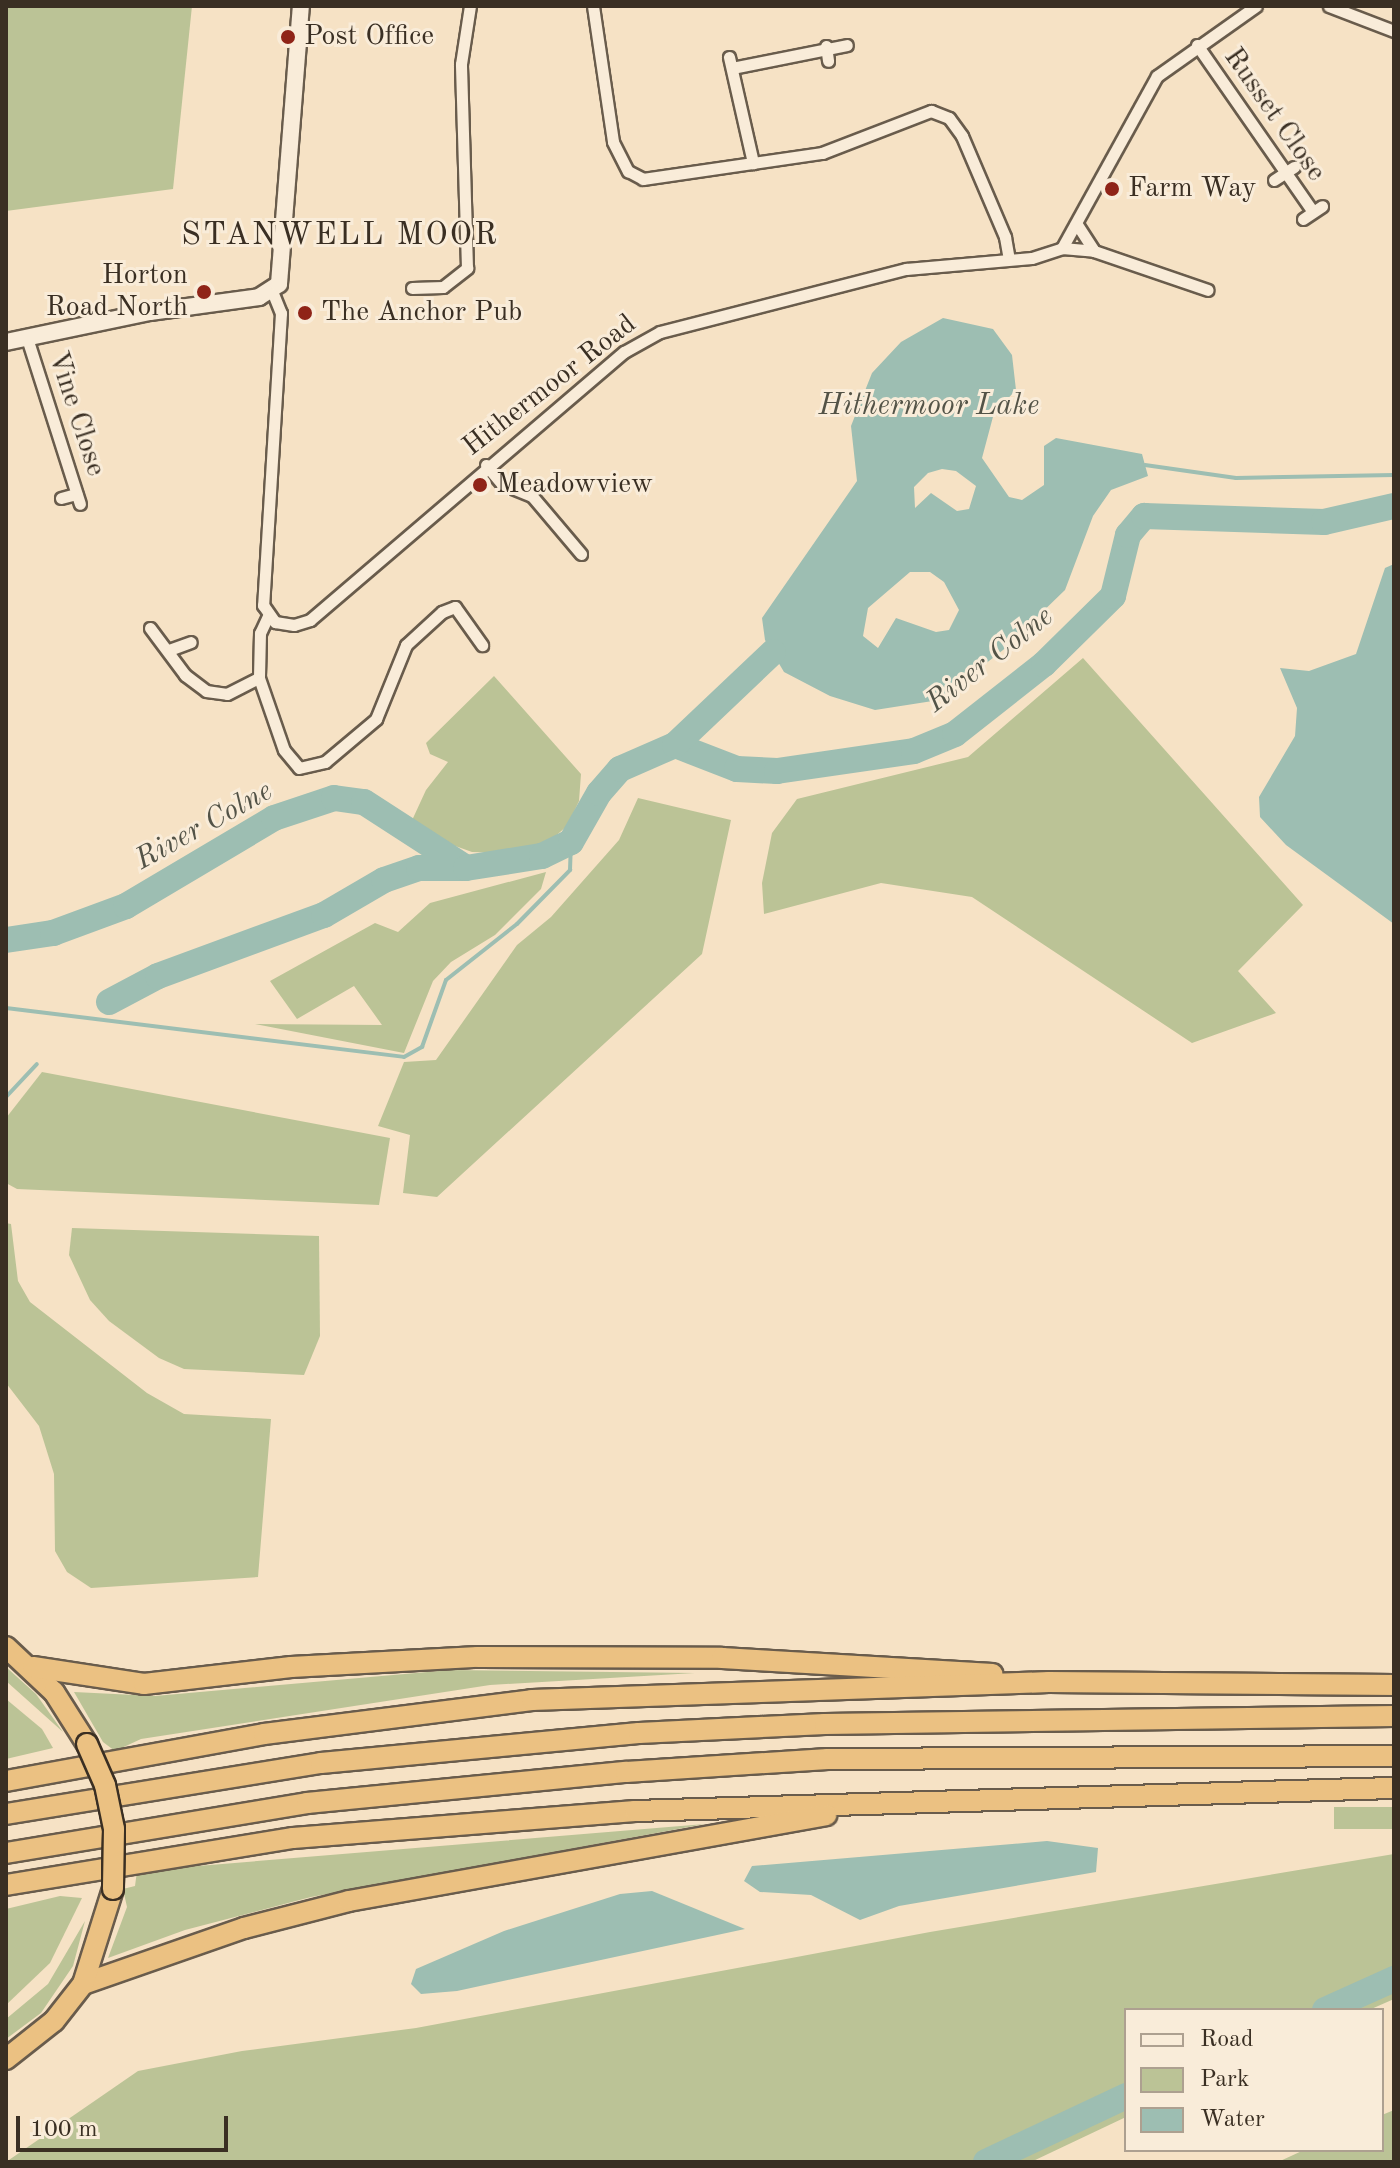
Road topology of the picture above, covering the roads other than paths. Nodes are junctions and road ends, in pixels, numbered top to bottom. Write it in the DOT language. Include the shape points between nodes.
graph roads {
  1 [pos="301,6"];
  2 [pos="470,6"];
  3 [pos="593,6"];
  4 [pos="1256,6"];
  5 [pos="1329,6"];
  6 [pos="1394,31"];
  7 [pos="847,45"];
  8 [pos="1197,45"];
  9 [pos="826,46"];
  10 [pos="828,61"];
  11 [pos="753,163"];
  12 [pos="1312,212"];
  13 [pos="1078,226"];
  14 [pos="1062,248"];
  15 [pos="1094,251"];
  16 [pos="1009,259"];
  17 [pos="412,288"];
  18 [pos="1208,290"];
  19 [pos="272,291"];
  20 [pos="27,338"];
  21 [pos="6,342"];
  22 [pos="486,465"];
  23 [pos="61,498"];
  24 [pos="581,554"];
  25 [pos="268,616"];
  26 [pos="150,628"];
  27 [pos="191,642"];
  28 [pos="482,645"];
  29 [pos="169,650"];
  30 [pos="259,678"];
  31 [pos="6,1647"];
  32 [pos="33,1667"];
  33 [pos="1049,1682"];
  34 [pos="1394,1685"];
  35 [pos="1394,1716"];
  36 [pos="1394,1756"];
  37 [pos="6,1781"];
  38 [pos="1394,1788"];
  39 [pos="874,1806"];
  40 [pos="6,1814"];
  41 [pos="6,1853"];
  42 [pos="6,1885"];
  43 [pos="83,1984"];
  44 [pos="6,2059"];
  1 -- 19 [label="street" via="283,263"];
  2 -- 17 [label="street" via="461,64 467,268 443,287"];
  3 -- 11 [label="street" via="613,142 628,171 643,179"];
  4 -- 8 [label="street"];
  5 -- 6 [label="street"];
  7 -- 9 [label="street"];
  8 -- 12 [label="street, Russet Close"];
  8 -- 13 [label="street" via="1157,76"];
  9 -- 10 [label="street"];
  9 -- 11 [label="street" via="731,63"];
  11 -- 16 [label="street" via="822,153 931,111 949,118 962,136 1005,237"];
  13 -- 14 [label="street"];
  13 -- 15 [label="street"];
  14 -- 15 [label="street"];
  14 -- 16 [label="street, Hithermoor Road"];
  15 -- 18 [label="street"];
  16 -- 22 [label="street, Hithermoor Road" via="906,269 670,327 624,352"];
  19 -- 20 [label="street"];
  19 -- 25 [label="street" via="281,313 263,605"];
  20 -- 21 [label="street"];
  20 -- 23 [label="street, Vine Close" via="78,499"];
  22 -- 24 [label="street" via="502,484 532,496"];
  22 -- 25 [label="street, Hithermoor Road" via="310,620 294,625"];
  25 -- 30 [label="street" via="260,633"];
  26 -- 29 [label="street"];
  27 -- 29 [label="street"];
  28 -- 30 [label="street" via="455,607 442,612 406,645 376,719 325,762 299,768 284,750"];
  29 -- 30 [label="street" via="185,675 206,691 227,694"];
  31 -- 32 [label="highway"];
  32 -- 33 [label="highway" via="144,1684 291,1667 478,1657 722,1658"];
  32 -- 43 [label="highway, bridge" via="87,1744 112,1820 113,1889"];
  33 -- 34 [label="highway"];
  33 -- 37 [label="highway" via="532,1700 264,1734"];
  35 -- 40 [label="highway" via="841,1724 639,1733 321,1763"];
  36 -- 41 [label="highway" via="828,1759 626,1772 307,1803"];
  38 -- 39 [label="highway"];
  39 -- 42 [label="highway" via="635,1811 293,1838"];
  39 -- 43 [label="highway" via="349,1901 244,1928"];
  43 -- 44 [label="highway" via="54,2021"];
}
